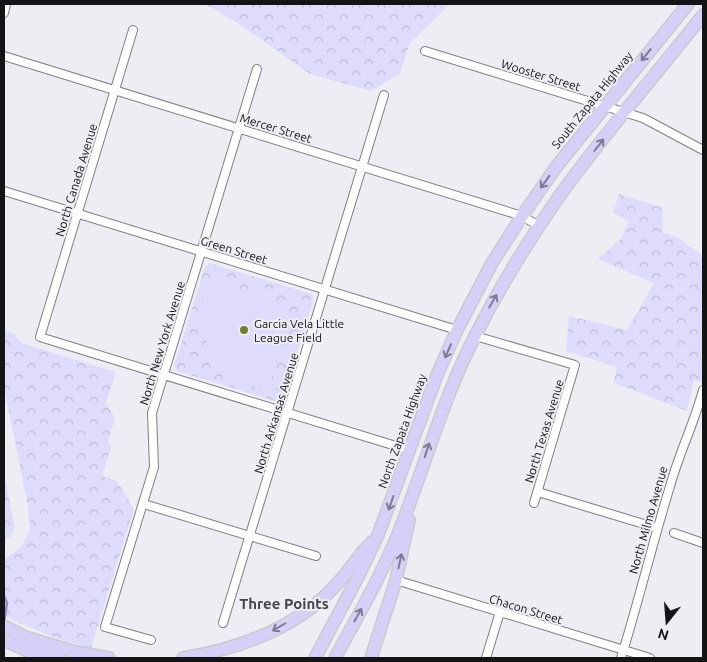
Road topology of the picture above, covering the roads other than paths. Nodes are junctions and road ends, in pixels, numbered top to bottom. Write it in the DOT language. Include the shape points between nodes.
graph roads {
  1 [pos="6,4"];
  2 [pos="688,4"];
  3 [pos="4,13"];
  4 [pos="703,15"];
  5 [pos="133,30"];
  6 [pos="425,51"];
  7 [pos="4,56"];
  8 [pos="257,69"];
  9 [pos="115,90"];
  10 [pos="384,95"];
  11 [pos="604,106"];
  12 [pos="625,112"];
  13 [pos="239,128"];
  14 [pos="703,150"];
  15 [pos="363,166"];
  16 [pos="4,191"];
  17 [pos="78,214"];
  18 [pos="522,216"];
  19 [pos="539,226"];
  20 [pos="201,252"];
  21 [pos="324,289"];
  22 [pos="457,330"];
  23 [pos="475,336"];
  24 [pos="163,375"];
  25 [pos="703,390"];
  26 [pos="288,413"];
  27 [pos="409,450"];
  28 [pos="418,476"];
  29 [pos="538,492"];
  30 [pos="534,503"];
  31 [pos="144,504"];
  32 [pos="657,528"];
  33 [pos="674,534"];
  34 [pos="250,535"];
  35 [pos="378,535"];
  36 [pos="703,543"];
  37 [pos="316,556"];
  38 [pos="396,580"];
  39 [pos="500,612"];
  40 [pos="223,623"];
  41 [pos="4,626"];
  42 [pos="4,640"];
  43 [pos="151,640"];
  44 [pos="19,641"];
  45 [pos="622,654"];
  46 [pos="35,658"];
  47 [pos="43,658"];
  48 [pos="59,658"];
  49 [pos="72,658"];
  50 [pos="109,658"];
  51 [pos="183,658"];
  52 [pos="315,658"];
  53 [pos="335,658"];
  54 [pos="371,658"];
  55 [pos="486,658"];
  56 [pos="650,658"];
  1 -- 3 [label="street"];
  2 -- 11 [label="main road, South Zapata Highway, one-way"];
  4 -- 12 [label="main road"];
  5 -- 9 [label="street, North Canada Avenue"];
  6 -- 11 [label="street, Wooster Street"];
  7 -- 9 [label="street, Mercer Street"];
  8 -- 13 [label="street, North New York Avenue"];
  9 -- 13 [label="street, Mercer Street"];
  9 -- 17 [label="street, North Canada Avenue"];
  10 -- 15 [label="street, North Arkansas Avenue"];
  11 -- 12 [label="street, Wooster Street"];
  11 -- 18 [label="main road, South Zapata Highway, one-way"];
  12 -- 14 [label="street, Wooster Street"];
  19 -- 12 [label="main road, one-way"];
  13 -- 15 [label="street, Mercer Street"];
  13 -- 20 [label="street, North New York Avenue"];
  15 -- 18 [label="street, Mercer Street"];
  15 -- 21 [label="street, North Arkansas Avenue"];
  16 -- 17 [label="street, Green Street"];
  17 -- 20 [label="street, Green Street"];
  17 -- 24 [label="street, North Canada Avenue" via="40,337"];
  18 -- 19 [label="street, Mercer Street"];
  18 -- 22 [label="main road, North Zapata Highway" via="492,263"];
  23 -- 19 [label="main road, one-way"];
  20 -- 21 [label="street, Green Street"];
  20 -- 24 [label="street, North New York Avenue"];
  21 -- 22 [label="street, Green Street"];
  21 -- 26 [label="street, North Arkansas Avenue"];
  22 -- 27 [label="main road, North Zapata Highway, one-way"];
  28 -- 23 [label="main road, one-way"];
  23 -- 29 [label="street, North Texas Avenue" via="575,366"];
  24 -- 26 [label="street"];
  24 -- 31 [label="street, North New York Avenue" via="152,413 154,467"];
  25 -- 32 [label="street, North Milmo Avenue"];
  26 -- 27 [label="street"];
  26 -- 34 [label="street, North Arkansas Avenue"];
  27 -- 35 [label="main road, North Zapata Highway, one-way"];
  38 -- 28 [label="main road, one-way"];
  53 -- 28 [label="main road, one-way" via="392,549"];
  29 -- 30 [label="street, North Texas Avenue"];
  29 -- 32 [label="street"];
  31 -- 34 [label="street"];
  31 -- 43 [label="street, North New York Avenue" via="105,627"];
  32 -- 45 [label="street, North Milmo Avenue"];
  33 -- 36 [label="street"];
  34 -- 37 [label="street"];
  34 -- 40 [label="street, North Arkansas Avenue"];
  35 -- 51 [label="main road, one-way" via="359,554 335,587 294,618 246,642 210,654"];
  35 -- 52 [label="main road, North Zapata Highway"];
  38 -- 39 [label="street, Chacon Street"];
  38 -- 54 [label="main road"];
  39 -- 45 [label="street, Chacon Street"];
  39 -- 55 [label="street"];
  41 -- 44 [label="main road"];
  42 -- 44 [label="main road"];
  44 -- 46 [label="main road"];
  44 -- 47 [label="main road"];
  44 -- 48 [label="main road"];
  44 -- 49 [label="main road"];
  44 -- 50 [label="main road"];
  45 -- 56 [label="street, Chacon Street"];
}
